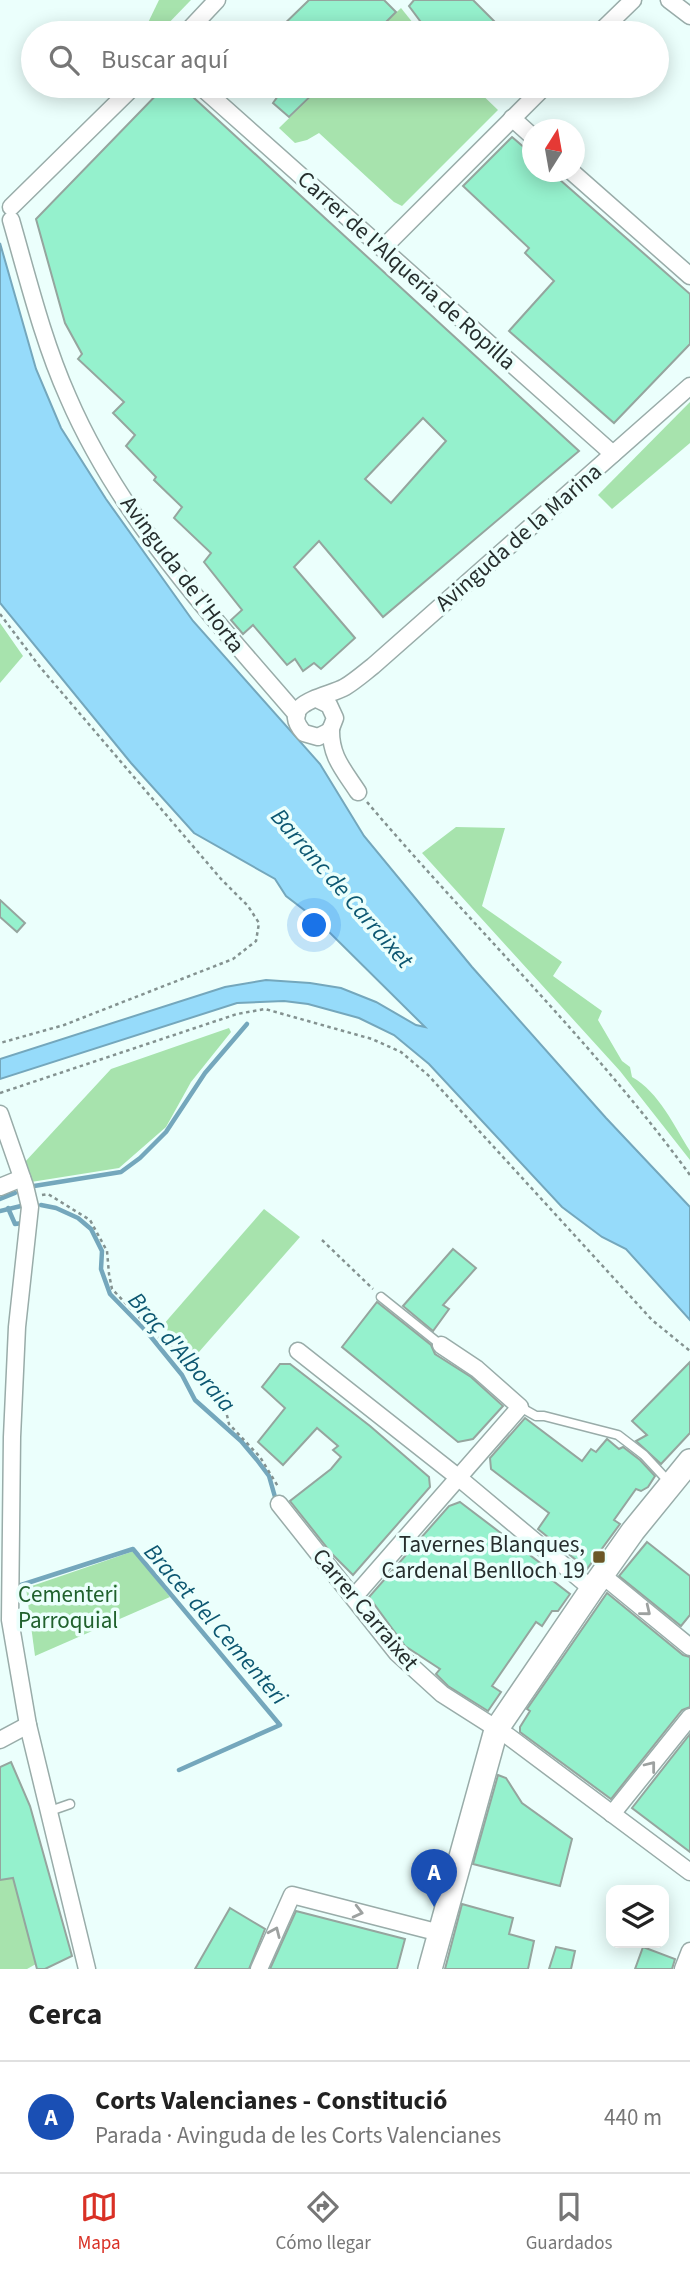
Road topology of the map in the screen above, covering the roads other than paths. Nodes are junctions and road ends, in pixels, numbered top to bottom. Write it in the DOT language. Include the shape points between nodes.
graph roads {
  1 [pos="217,0"];
  2 [pos="633,0"];
  3 [pos="669,0"];
  4 [pos="690,16"];
  5 [pos="197,21"];
  6 [pos="611,21"];
  7 [pos="122,98"];
  8 [pos="214,98"];
  9 [pos="533,98"];
  10 [pos="512,118"];
  11 [pos="522,127"];
  12 [pos="583,182"];
  13 [pos="7,209"];
  14 [pos="383,248"];
  15 [pos="690,276"];
  16 [pos="690,386"];
  17 [pos="613,454"];
  18 [pos="345,687"];
  19 [pos="274,689"];
  20 [pos="314,699"];
  21 [pos="297,715"];
  22 [pos="333,721"];
  23 [pos="313,736"];
  24 [pos="337,759"];
  25 [pos="358,792"];
  26 [pos="0,1114"];
  27 [pos="0,1187"];
  28 [pos="25,1187"];
  29 [pos="381,1297"];
  30 [pos="441,1345"];
  31 [pos="298,1350"];
  32 [pos="520,1407"];
  33 [pos="689,1465"];
  34 [pos="459,1478"];
  35 [pos="671,1484"];
  36 [pos="279,1504"];
  37 [pos="597,1582"];
  38 [pos="354,1597"];
  39 [pos="690,1647"];
  40 [pos="690,1717"];
  41 [pos="28,1726"];
  42 [pos="496,1730"];
  43 [pos="0,1740"];
  44 [pos="70,1804"];
  45 [pos="50,1811"];
  46 [pos="612,1814"];
  47 [pos="690,1872"];
  48 [pos="440,1933"];
  49 [pos="690,1951"];
  50 [pos="87,1969"];
  51 [pos="259,1969"];
  52 [pos="430,1969"];
  53 [pos="683,1969"];
  1 -- 5 [label="street"];
  2 -- 6 [label="street"];
  3 -- 4 [label="street"];
  7 -- 13 [label="street"];
  8 -- 14 [label="street, Carrer de l'Alqueria de Ropilla"];
  9 -- 10 [label="street"];
  10 -- 11 [label="street"];
  10 -- 14 [label="street"];
  12 -- 15 [label="street"];
  13 -- 19 [label="street, Avinguda de l'Horta" via="57,373 88,438 156,547"];
  14 -- 17 [label="street, Carrer de l'Alqueria de Ropilla"];
  16 -- 17 [label="street, Avinguda de la Marina"];
  17 -- 18 [label="street, Avinguda de la Marina"];
  18 -- 20 [label="street, Avinguda de la Marina"];
  18 -- 22 [label="street"];
  19 -- 20 [label="street"];
  19 -- 21 [label="street, Avinguda de l'Horta"];
  20 -- 21 [label="street" via="299,708"];
  20 -- 22 [label="street" via="330,705"];
  21 -- 23 [label="street" via="299,728"];
  22 -- 23 [label="street" via="324,735"];
  22 -- 24 [label="street" via="331,745"];
  23 -- 24 [label="street"];
  24 -- 25 [label="street"];
  26 -- 28 [label="street"];
  27 -- 28 [label="street"];
  28 -- 41 [label="street" via="30,1207 16,1354 10,1620"];
  29 -- 30 [label="lane"];
  30 -- 32 [label="street"];
  31 -- 34 [label="street"];
  32 -- 34 [label="street"];
  32 -- 35 [label="lane" via="536,1416 618,1435"];
  33 -- 35 [label="main road"];
  34 -- 37 [label="street"];
  34 -- 38 [label="street"];
  35 -- 37 [label="main road"];
  36 -- 38 [label="street, Carrer Carraixet"];
  37 -- 39 [label="street, one-way"];
  37 -- 42 [label="main road"];
  38 -- 42 [label="street, Carrer Carraixet" via="397,1653 442,1695"];
  46 -- 40 [label="street, one-way"];
  41 -- 43 [label="street"];
  41 -- 45 [label="street"];
  42 -- 46 [label="street, Carrer Carraixet"];
  42 -- 48 [label="main road"];
  44 -- 45 [label="lane"];
  45 -- 50 [label="street"];
  46 -- 47 [label="street, Carrer Carraixet"];
  51 -- 48 [label="street, one-way" via="292,1895"];
  48 -- 52 [label="main road"];
  49 -- 53 [label="street"];
}
